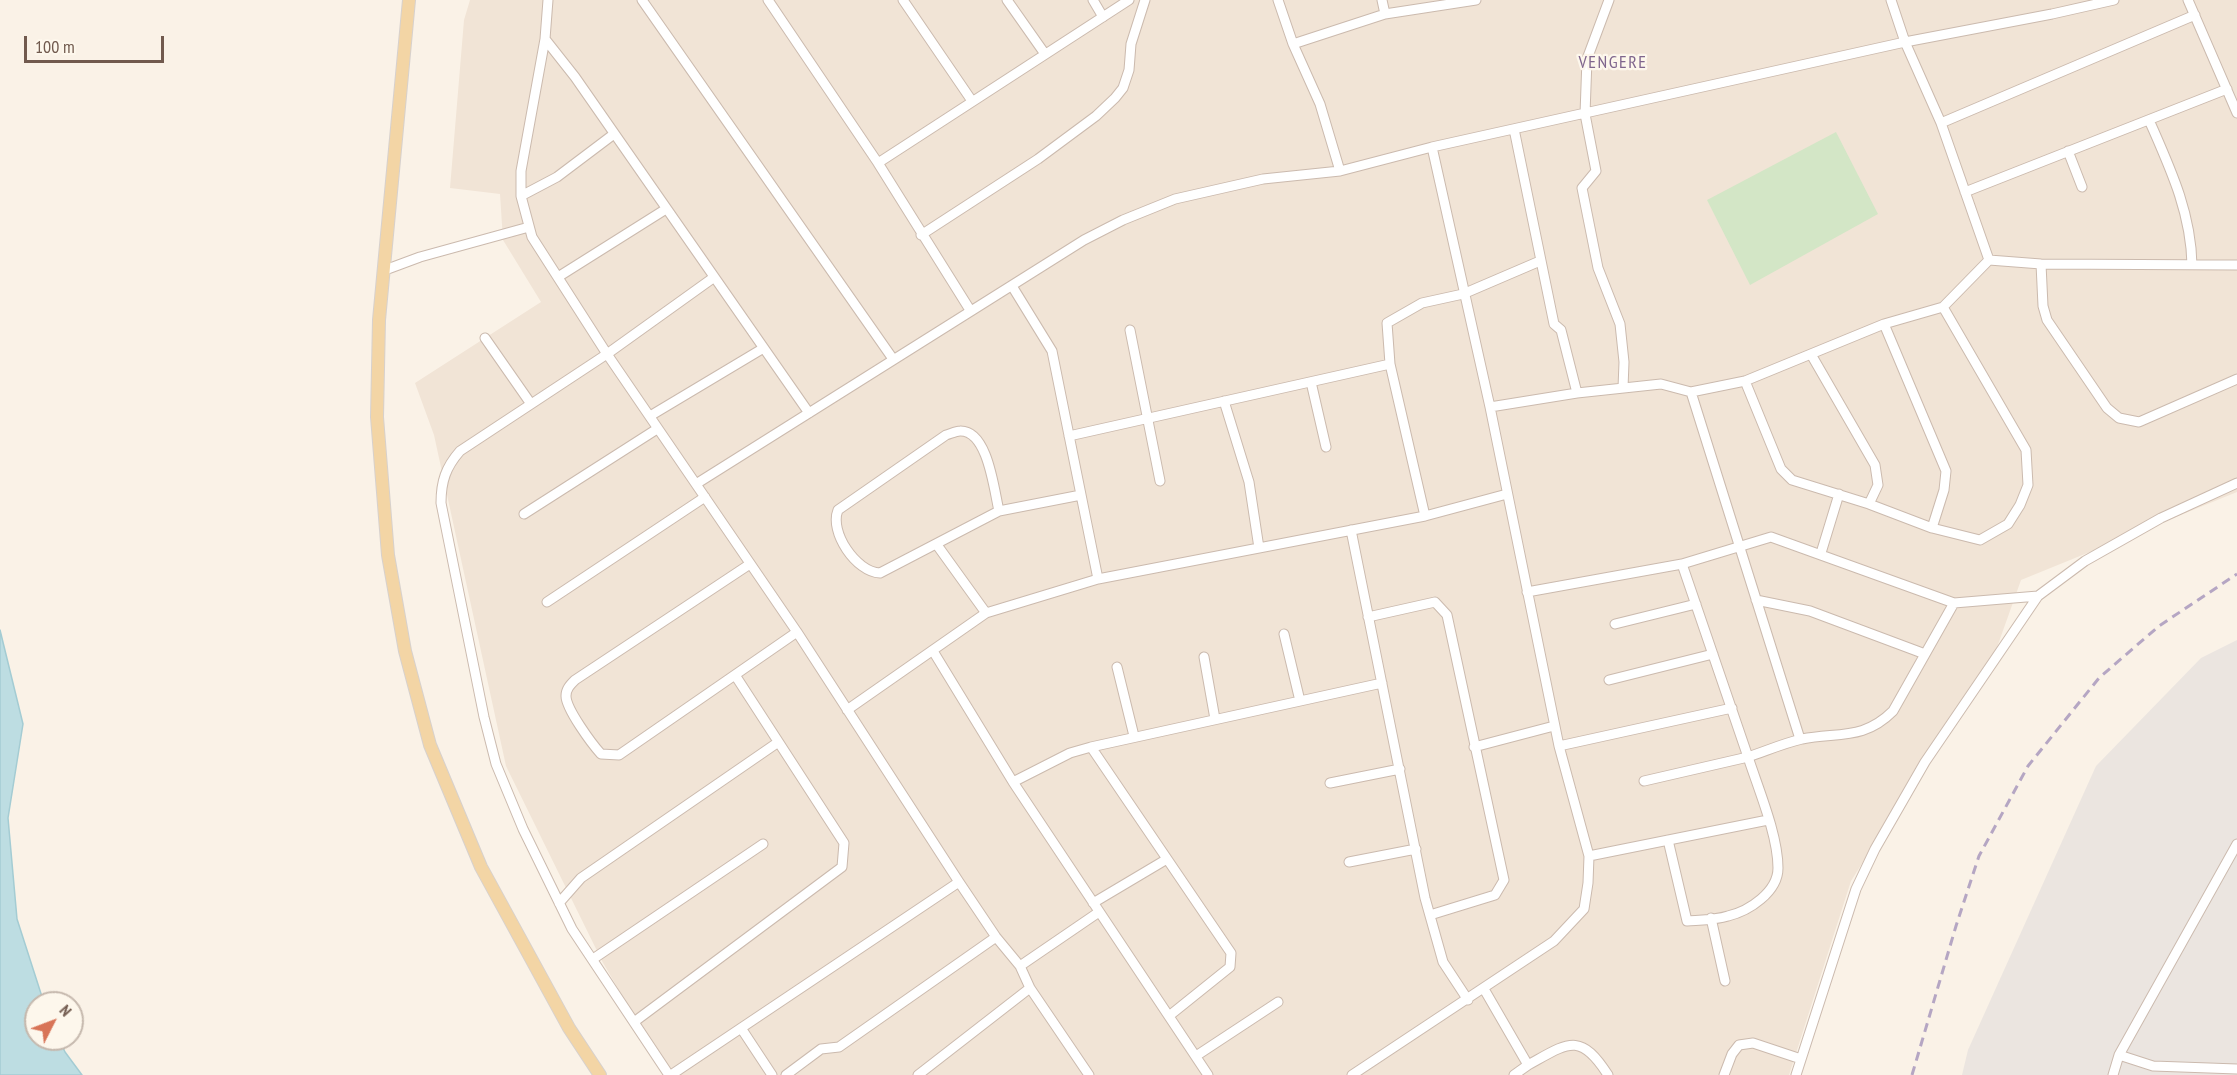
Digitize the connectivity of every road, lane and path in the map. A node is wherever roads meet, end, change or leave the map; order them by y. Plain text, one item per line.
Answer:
1 (408, 0) edge
2 (548, 0) edge
3 (642, 0) edge
4 (903, 0) edge
5 (1006, 0) edge
6 (1093, 0) edge
7 (1129, 0) edge
8 (1145, 0) edge
9 (1278, 0) edge
10 (1382, 0) edge
11 (1476, 0) edge
12 (1609, 0) edge
13 (1891, 0) edge
14 (2114, 0) edge
15 (2188, 0) edge
16 (771, 1) edge
17 (1385, 14) junction
18 (2195, 15) junction
19 (1103, 17) junction
20 (545, 39) junction
21 (1905, 42) junction
22 (1293, 44) junction
23 (1045, 54) junction
24 (2227, 89) junction
25 (972, 101) junction
26 (2237, 113) edge
27 (1585, 114) junction
28 (2149, 120) junction
29 (1941, 123) junction
30 (1514, 129) junction
31 (614, 135) junction
32 (1432, 147) junction
33 (2068, 152) junction
34 (878, 163) junction
35 (1340, 171) junction
36 (2082, 187) dead end
37 (1965, 192) junction
38 (521, 196) junction
39 (666, 209) junction
40 (529, 227) junction
41 (921, 235) junction
42 (1989, 260) junction
43 (1540, 261) junction
44 (2041, 264) junction
45 (2192, 265) junction
46 (2237, 265) edge
47 (384, 270) junction
48 (558, 278) junction
49 (713, 278) junction
50 (1012, 286) junction
51 (1463, 294) junction
52 (1943, 307) junction
53 (970, 310) junction
54 (1884, 324) junction
55 (1130, 330) dead end
56 (485, 338) dead end
57 (762, 349) junction
58 (607, 354) junction
59 (1812, 356) junction
60 (892, 358) junction
61 (1390, 364) junction
62 (2237, 379) edge
63 (1745, 381) junction
64 (1311, 382) junction
65 (1623, 388) junction
66 (1691, 392) junction
67 (1577, 393) junction
68 (1224, 401) junction
69 (531, 404) junction
70 (1490, 408) junction
71 (809, 413) junction
72 (650, 416) junction
73 (1148, 418) junction
74 (657, 429) junction
75 (1069, 436) junction
76 (1326, 447) dead end
77 (1160, 481) dead end
78 (2237, 483) edge
79 (696, 484) junction
80 (1507, 494) junction
81 (1839, 494) junction
82 (1081, 495) junction
83 (705, 497) junction
84 (1869, 504) junction
85 (999, 511) junction
86 (524, 514) dead end
87 (1425, 516) junction
88 (1932, 528) junction
89 (1351, 530) junction
90 (937, 545) junction
91 (1738, 545) junction
92 (1259, 548) junction
93 (1821, 553) junction
94 (750, 564) junction
95 (1682, 564) junction
96 (1098, 579) junction
97 (1527, 592) junction
98 (2038, 596) junction
99 (1756, 600) junction
100 (547, 602) dead end
101 (1954, 603) junction
102 (1696, 604) junction
103 (986, 613) junction
104 (1368, 617) junction
105 (1615, 624) dead end
106 (796, 632) junction
107 (1284, 634) dead end
108 (933, 651) junction
109 (1713, 654) junction
110 (1925, 654) junction
111 (1204, 657) dead end
112 (1118, 667) dead end
113 (735, 675) junction
114 (1609, 680) dead end
115 (1382, 683) junction
116 (1300, 701) junction
117 (1731, 708) junction
118 (847, 710) junction
119 (1215, 719) junction
120 (1554, 726) junction
121 (1134, 736) junction
122 (1800, 739) junction
123 (777, 743) junction
124 (1559, 746) junction
125 (1091, 747) junction
126 (1474, 747) junction
127 (1748, 757) junction
128 (1400, 769) junction
129 (1644, 781) dead end
130 (1013, 782) junction
131 (1330, 783) dead end
132 (1768, 820) junction
133 (1668, 840) junction
134 (763, 844) dead end
135 (2237, 844) edge
136 (1416, 849) junction
137 (1589, 856) junction
138 (1167, 860) junction
139 (1349, 862) dead end
140 (959, 882) junction
141 (559, 903) junction
142 (1093, 903) junction
143 (1099, 912) junction
144 (1431, 915) junction
145 (1711, 918) junction
146 (996, 937) junction
147 (593, 959) junction
148 (1020, 966) junction
149 (1725, 981) dead end
150 (1030, 988) junction
151 (1484, 989) junction
152 (1468, 1000) junction
153 (1278, 1002) dead end
154 (1168, 1016) junction
155 (634, 1022) junction
156 (741, 1028) junction
157 (2119, 1055) junction
158 (1196, 1056) junction
159 (1801, 1059) junction
160 (1528, 1065) junction
161 (2237, 1070) edge
162 (600, 1075) edge
163 (670, 1075) edge
164 (772, 1075) edge
165 (786, 1075) edge
166 (918, 1075) edge
167 (1089, 1075) edge
168 (1208, 1075) edge
169 (1352, 1075) edge
170 (1514, 1075) edge
171 (1608, 1075) edge
172 (1724, 1075) edge
173 (1797, 1075) edge
174 (2113, 1075) edge

1 - 47 main road
2 - 20 street
3 - 60 street
4 - 25 street
5 - 23 street
6 - 19 street
7 - 19 street
8 - 41 street
9 - 22 street
10 - 17 street
11 - 17 street
12 - 27 street
13 - 21 street
14 - 21 street
15 - 18 street
16 - 34 street
17 - 22 street
18 - 24 street
18 - 29 street
19 - 23 street
20 - 31 street
20 - 38 street
21 - 27 street
21 - 29 street
22 - 35 street
23 - 25 street
24 - 26 street
24 - 28 street
25 - 34 street
27 - 30 street
27 - 65 street
28 - 33 street
28 - 45 street
29 - 37 street
30 - 32 street
30 - 43 street
31 - 38 street
31 - 39 street
32 - 35 street
32 - 51 street
33 - 36 street
33 - 37 street
34 - 41 street
35 - 50 street
37 - 42 street
38 - 40 street
39 - 48 street
39 - 49 street
40 - 47 street
40 - 48 street
41 - 53 street
42 - 44 street
42 - 52 street
43 - 51 street
43 - 67 street
44 - 45 street
44 - 62 street
45 - 46 street
47 - 162 main road
48 - 58 street
49 - 57 street
49 - 58 street
50 - 53 street
50 - 75 street
51 - 61 street
51 - 70 street
52 - 54 street
52 - 88 street
53 - 60 street
54 - 59 street
54 - 88 street
55 - 73 street
56 - 69 street
57 - 71 street
57 - 72 street
58 - 69 street
58 - 72 street
59 - 63 street
59 - 84 street
60 - 71 street
61 - 64 street
61 - 87 street
63 - 66 street
63 - 81 street
64 - 68 street
64 - 76 street
65 - 66 street
65 - 67 street
66 - 91 street
67 - 70 street
68 - 73 street
68 - 92 street
69 - 141 street
70 - 80 street
71 - 79 street
72 - 74 street
73 - 75 street
73 - 77 street
74 - 79 street
74 - 86 street
75 - 82 street
78 - 98 street
79 - 83 street
80 - 87 street
80 - 97 street
81 - 84 street
81 - 93 street
82 - 85 street
82 - 96 street
83 - 94 street
83 - 100 street
84 - 88 street
85 - 90 street
85 - 90 street
87 - 89 street
89 - 92 street
89 - 104 street
90 - 103 street
91 - 93 street
91 - 95 street
91 - 99 street
92 - 96 street
93 - 101 street
94 - 106 street
94 - 113 street
95 - 97 street
95 - 102 street
96 - 103 street
97 - 120 street
98 - 101 street
98 - 159 street
99 - 110 street
99 - 122 street
101 - 110 street
102 - 105 street
102 - 109 street
103 - 108 street
104 - 115 street
104 - 126 street
106 - 113 street
106 - 118 street
107 - 116 street
108 - 118 street
108 - 130 street
109 - 114 street
109 - 117 street
110 - 122 street
111 - 119 street
112 - 121 street
113 - 123 street
115 - 116 street
115 - 128 street
116 - 119 street
117 - 124 street
117 - 127 street
118 - 140 street
119 - 121 street
120 - 124 street
120 - 126 street
121 - 125 street
122 - 127 street
123 - 141 street
123 - 155 street
124 - 137 street
125 - 130 street
125 - 138 street
126 - 144 street
127 - 129 street
127 - 132 street
128 - 131 street
128 - 136 street
130 - 142 street
132 - 133 street
132 - 145 street
133 - 137 street
133 - 145 street
134 - 147 street
135 - 157 street
136 - 139 street
136 - 144 street
137 - 151 street
138 - 142 street
138 - 154 street
140 - 146 street
140 - 156 street
141 - 147 street
142 - 143 street
143 - 148 street
143 - 154 street
144 - 152 street
145 - 149 street
146 - 148 street
146 - 165 street
147 - 155 street
148 - 150 street
150 - 166 street
150 - 167 street
151 - 152 street
151 - 160 street
152 - 169 street
153 - 158 street
154 - 158 street
155 - 163 street
156 - 163 street
156 - 164 street
157 - 161 street
157 - 174 street
158 - 168 street
159 - 172 street
159 - 173 street
160 - 170 street
160 - 171 street

